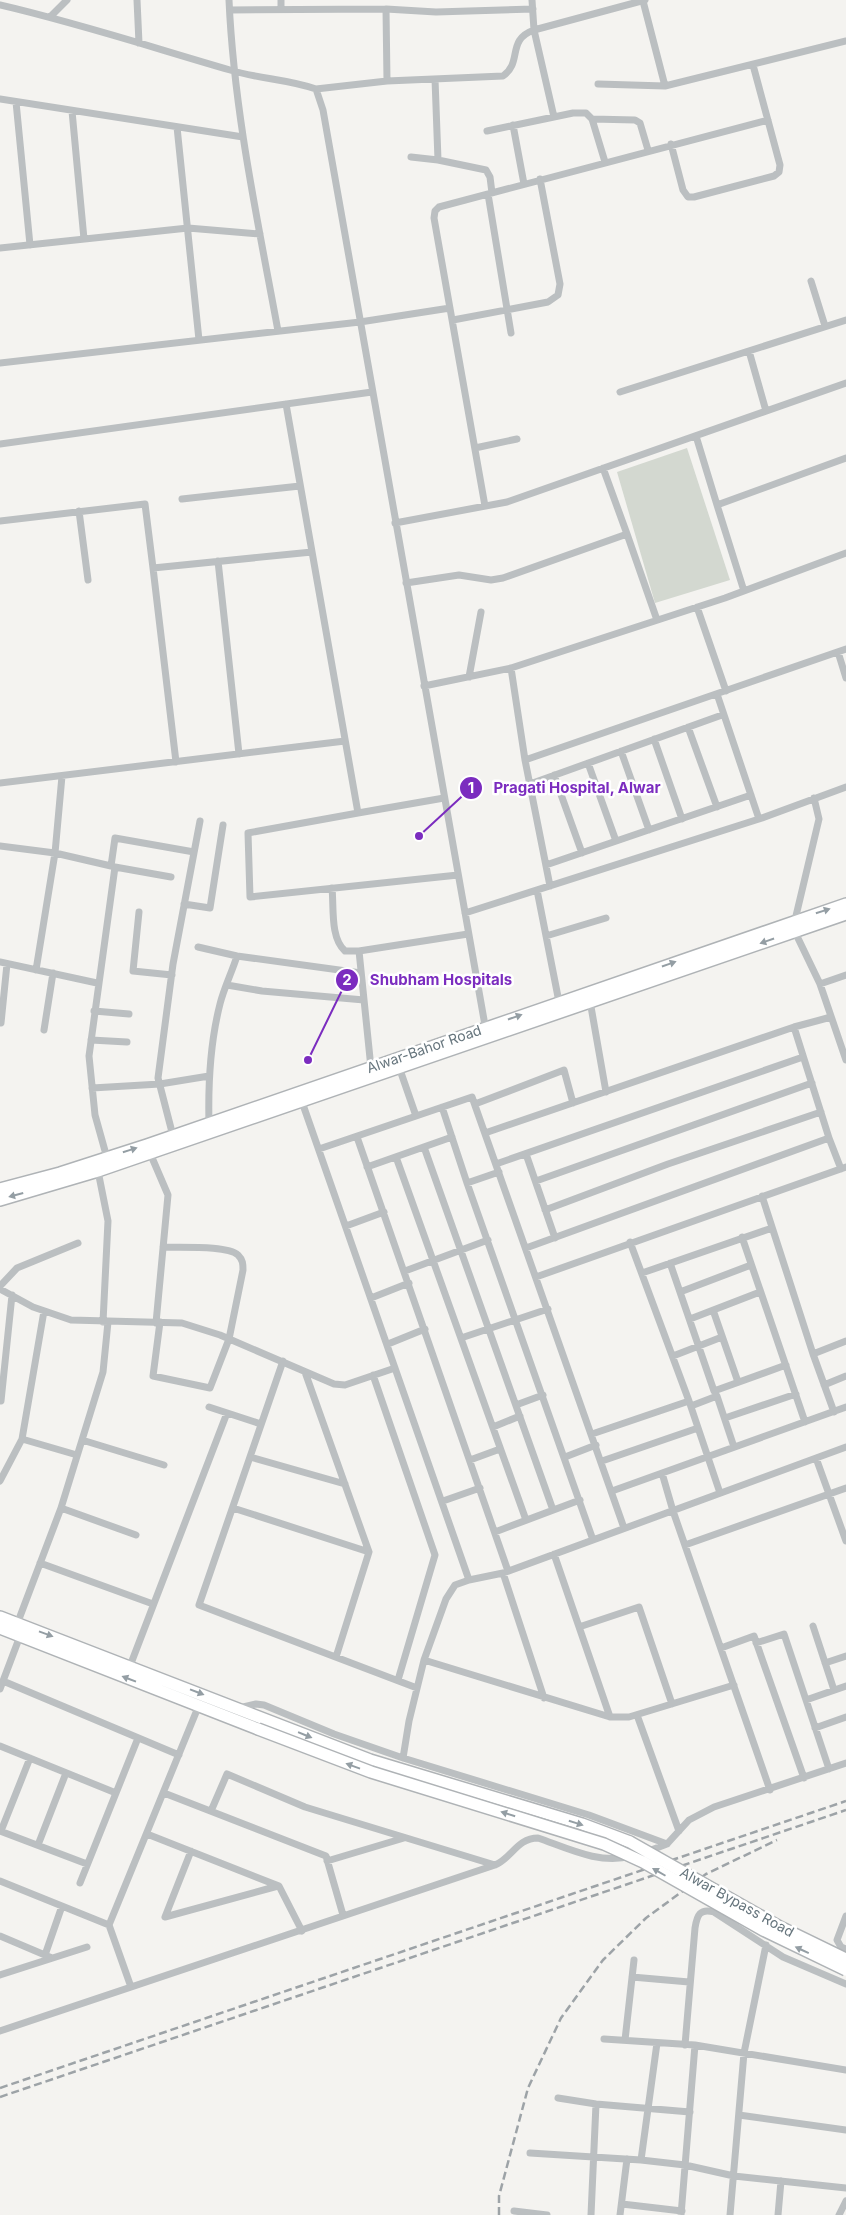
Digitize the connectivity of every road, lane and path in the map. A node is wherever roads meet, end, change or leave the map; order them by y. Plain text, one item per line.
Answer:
1 (68, 0) edge
2 (137, 0) edge
3 (229, 0) edge
4 (281, 0) edge
5 (355, 0) edge
6 (402, 0) edge
7 (532, 0) edge
8 (644, 0) edge
9 (0, 5) edge
10 (281, 9) junction
11 (356, 9) junction
12 (386, 9) junction
13 (533, 9) junction
14 (230, 10) junction
15 (402, 10) junction
16 (50, 17) junction
17 (534, 30) junction
18 (846, 41) edge
19 (140, 43) junction
20 (753, 65) junction
21 (233, 71) junction
22 (435, 80) junction
23 (387, 81) junction
24 (598, 84) dead end
25 (665, 86) junction
26 (316, 89) junction
27 (0, 99) edge
28 (16, 102) junction
29 (72, 110) junction
30 (554, 117) junction
31 (592, 119) junction
32 (768, 120) junction
33 (513, 125) junction
34 (178, 127) junction
35 (486, 131) dead end
36 (243, 137) junction
37 (671, 144) junction
38 (648, 150) junction
39 (411, 156) dead end
40 (438, 160) junction
41 (605, 162) junction
42 (540, 180) junction
43 (524, 184) junction
44 (490, 193) junction
45 (188, 228) junction
46 (260, 234) junction
47 (84, 239) junction
48 (30, 245) junction
49 (0, 248) edge
50 (811, 281) dead end
51 (450, 308) junction
52 (508, 311) junction
53 (453, 320) junction
54 (846, 320) edge
55 (360, 322) junction
56 (825, 326) junction
57 (278, 331) junction
58 (511, 333) dead end
59 (199, 340) junction
60 (749, 351) junction
61 (0, 363) edge
62 (846, 383) edge
63 (372, 392) junction
64 (620, 392) dead end
65 (286, 404) junction
66 (766, 411) junction
67 (696, 436) junction
68 (517, 438) dead end
69 (0, 444) edge
70 (475, 448) junction
71 (846, 458) edge
72 (603, 468) junction
73 (300, 486) junction
74 (182, 500) dead end
75 (717, 505) junction
76 (485, 506) junction
77 (79, 512) junction
78 (0, 521) edge
79 (395, 523) junction
80 (627, 534) junction
81 (312, 552) junction
82 (846, 553) edge
83 (218, 561) junction
84 (154, 568) junction
85 (88, 580) dead end
86 (406, 583) junction
87 (744, 591) junction
88 (697, 607) junction
89 (481, 612) dead end
90 (657, 620) junction
91 (846, 649) edge
92 (838, 652) junction
93 (511, 668) junction
94 (469, 677) junction
95 (846, 678) edge
96 (424, 686) junction
97 (726, 691) junction
98 (717, 694) junction
99 (722, 715) junction
100 (688, 727) junction
101 (654, 739) junction
102 (345, 741) junction
103 (621, 751) junction
104 (239, 754) junction
105 (526, 760) junction
106 (176, 762) junction
107 (588, 763) junction
108 (554, 775) junction
109 (62, 776) junction
110 (0, 783) edge
111 (530, 784) junction
112 (846, 787) edge
113 (751, 795) junction
114 (444, 798) junction
115 (814, 798) junction
116 (717, 807) junction
117 (358, 813) junction
118 (759, 818) junction
119 (682, 819) junction
120 (200, 820) dead end
121 (223, 825) dead end
122 (649, 830) junction
123 (616, 841) junction
124 (0, 846) edge
125 (194, 852) junction
126 (55, 853) junction
127 (582, 853) junction
128 (0, 856) edge
129 (546, 865) junction
130 (113, 866) junction
131 (458, 875) junction
132 (171, 877) dead end
133 (550, 886) junction
134 (332, 888) junction
135 (538, 890) junction
136 (184, 904) junction
137 (846, 904) edge
138 (139, 912) dead end
139 (465, 913) junction
140 (846, 914) edge
141 (606, 918) dead end
142 (795, 926) junction
143 (468, 934) junction
144 (546, 936) junction
145 (198, 947) dead end
146 (359, 951) junction
147 (237, 956) junction
148 (3, 963) edge
149 (36, 970) junction
150 (53, 973) junction
151 (361, 973) junction
152 (172, 975) junction
153 (846, 975) edge
154 (97, 983) junction
155 (227, 984) junction
156 (820, 984) junction
157 (364, 1000) junction
158 (590, 1001) junction
159 (559, 1002) junction
160 (94, 1011) junction
161 (129, 1014) dead end
162 (831, 1016) junction
163 (1, 1023) edge
164 (794, 1027) junction
165 (44, 1030) dead end
166 (486, 1032) junction
167 (91, 1040) junction
168 (127, 1042) dead end
169 (803, 1057) junction
170 (846, 1059) edge
171 (399, 1067) junction
172 (371, 1068) junction
173 (209, 1076) junction
174 (812, 1083) junction
175 (160, 1084) junction
176 (92, 1088) junction
177 (606, 1092) junction
178 (300, 1096) junction
179 (573, 1103) junction
180 (475, 1104) junction
181 (442, 1107) junction
182 (821, 1112) junction
183 (416, 1116) junction
184 (209, 1124) junction
185 (485, 1133) junction
186 (172, 1136) junction
187 (356, 1136) junction
188 (452, 1138) junction
189 (829, 1138) junction
190 (424, 1146) junction
191 (319, 1149) junction
192 (150, 1154) junction
193 (526, 1154) junction
194 (396, 1156) junction
195 (107, 1158) junction
196 (496, 1164) junction
197 (367, 1167) junction
198 (844, 1168) edge
199 (98, 1171) junction
200 (499, 1172) junction
201 (536, 1181) junction
202 (467, 1183) junction
203 (0, 1189) edge
204 (762, 1196) junction
205 (0, 1200) edge
206 (546, 1210) junction
207 (384, 1212) junction
208 (346, 1226) junction
209 (772, 1228) junction
210 (742, 1237) junction
211 (555, 1238) junction
212 (488, 1240) junction
213 (630, 1242) junction
214 (78, 1243) dead end
215 (163, 1247) junction
216 (526, 1248) junction
217 (461, 1250) junction
218 (434, 1261) junction
219 (670, 1263) junction
220 (751, 1265) junction
221 (405, 1271) junction
222 (642, 1273) junction
223 (536, 1277) junction
224 (409, 1284) junction
225 (0, 1287) edge
226 (680, 1292) junction
227 (760, 1292) junction
228 (12, 1295) junction
229 (372, 1298) junction
230 (548, 1309) junction
231 (44, 1310) junction
232 (713, 1310) junction
233 (516, 1319) junction
234 (690, 1319) junction
235 (106, 1322) junction
236 (158, 1322) junction
237 (426, 1329) junction
238 (489, 1330) junction
239 (722, 1337) junction
240 (461, 1338) junction
241 (229, 1340) junction
242 (846, 1341) edge
243 (388, 1344) junction
244 (698, 1346) junction
245 (813, 1354) junction
246 (673, 1356) junction
247 (283, 1361) junction
248 (786, 1365) junction
249 (395, 1368) junction
250 (305, 1372) junction
251 (373, 1376) junction
252 (846, 1376) edge
253 (738, 1382) junction
254 (824, 1384) junction
255 (796, 1394) junction
256 (543, 1395) junction
257 (1, 1401) edge
258 (690, 1403) junction
259 (516, 1405) junction
260 (209, 1408) dead end
261 (846, 1408) edge
262 (834, 1412) junction
263 (227, 1413) junction
264 (520, 1416) junction
265 (725, 1418) junction
266 (805, 1422) junction
267 (261, 1424) junction
268 (493, 1427) junction
269 (698, 1428) junction
270 (592, 1434) junction
271 (22, 1439) junction
272 (82, 1440) junction
273 (596, 1445) junction
274 (734, 1447) junction
275 (846, 1447) edge
276 (500, 1448) junction
277 (77, 1455) junction
278 (250, 1457) junction
279 (565, 1457) junction
280 (707, 1457) junction
281 (816, 1458) junction
282 (470, 1460) junction
283 (602, 1461) junction
284 (164, 1465) dead end
285 (662, 1473) junction
286 (0, 1482) edge
287 (345, 1484) junction
288 (480, 1488) junction
289 (846, 1488) edge
290 (612, 1491) junction
291 (720, 1493) junction
292 (829, 1495) junction
293 (580, 1500) junction
294 (443, 1501) junction
295 (60, 1508) junction
296 (233, 1508) junction
297 (553, 1510) junction
298 (673, 1511) junction
299 (526, 1520) junction
300 (843, 1521) edge
301 (624, 1528) junction
302 (495, 1532) junction
303 (136, 1535) dead end
304 (593, 1540) junction
305 (846, 1541) edge
306 (685, 1544) junction
307 (369, 1552) junction
308 (554, 1554) junction
309 (40, 1563) junction
310 (506, 1572) junction
311 (469, 1580) junction
312 (153, 1604) junction
313 (0, 1617) edge
314 (813, 1626) dead end
315 (0, 1628) edge
316 (579, 1628) junction
317 (17, 1631) junction
318 (756, 1643) junction
319 (721, 1648) junction
320 (846, 1656) edge
321 (336, 1657) junction
322 (424, 1660) junction
323 (825, 1663) junction
324 (130, 1666) junction
325 (398, 1680) junction
326 (3, 1681) junction
327 (734, 1685) junction
328 (846, 1686) edge
329 (417, 1688) junction
330 (0, 1689) edge
331 (834, 1690) junction
332 (544, 1698) junction
333 (806, 1700) junction
334 (672, 1704) junction
335 (198, 1705) junction
336 (239, 1708) junction
337 (637, 1715) junction
338 (610, 1717) junction
339 (846, 1717) edge
340 (259, 1723) junction
341 (815, 1728) junction
342 (138, 1738) junction
343 (0, 1746) edge
344 (179, 1755) junction
345 (30, 1758) junction
346 (403, 1758) junction
347 (846, 1763) edge
348 (829, 1769) junction
349 (66, 1772) junction
350 (804, 1778) junction
351 (770, 1790) junction
352 (116, 1793) junction
353 (164, 1793) junction
354 (211, 1811) junction
355 (0, 1831) edge
356 (679, 1831) junction
357 (147, 1834) junction
358 (405, 1838) junction
359 (667, 1844) junction
360 (38, 1845) junction
361 (191, 1851) junction
362 (327, 1861) junction
363 (87, 1864) junction
364 (496, 1865) junction
365 (0, 1881) edge
366 (80, 1883) dead end
367 (279, 1886) junction
368 (62, 1906) junction
369 (343, 1915) junction
370 (846, 1916) edge
371 (109, 1925) junction
372 (302, 1931) junction
373 (0, 1936) edge
374 (766, 1945) junction
375 (87, 1946) dead end
376 (846, 1949) edge
377 (48, 1956) junction
378 (846, 1959) edge
379 (634, 1960) dead end
380 (846, 1970) edge
381 (0, 1975) edge
382 (632, 1977) junction
383 (689, 1982) junction
384 (846, 1984) edge
385 (131, 1987) junction
386 (0, 2031) edge
387 (604, 2039) dead end
388 (625, 2040) junction
389 (657, 2043) junction
390 (685, 2045) junction
391 (695, 2046) junction
392 (744, 2053) junction
393 (846, 2070) edge
394 (558, 2098) dead end
395 (596, 2104) junction
396 (647, 2109) junction
397 (690, 2112) junction
398 (739, 2115) junction
399 (846, 2130) edge
400 (530, 2153) dead end
401 (595, 2156) junction
402 (627, 2159) junction
403 (640, 2160) junction
404 (685, 2165) junction
405 (734, 2176) junction
406 (781, 2181) junction
407 (846, 2188) edge
408 (846, 2201) edge
409 (622, 2204) junction
410 (514, 2211) dead end
411 (682, 2213) edge
412 (547, 2215) edge
413 (591, 2215) edge
414 (620, 2215) edge
415 (730, 2215) edge
416 (778, 2215) edge
417 (839, 2215) edge

1 - 16 street
2 - 19 street
3 - 14 street
4 - 10 street
5 - 11 street
6 - 15 street
7 - 13 street
8 - 17 street
8 - 25 street
9 - 16 street
10 - 11 street
10 - 14 street
11 - 12 street
12 - 15 street
12 - 23 street
13 - 15 street
13 - 17 street
14 - 21 street
16 - 19 street
17 - 22 street
17 - 30 street
18 - 20 street
19 - 21 street
20 - 25 street
20 - 32 street
21 - 26 street
21 - 36 street
22 - 23 street
22 - 40 street
23 - 26 street
24 - 25 street
26 - 55 street
27 - 28 street
28 - 29 street
28 - 48 street
29 - 34 street
29 - 47 street
30 - 31 street
30 - 33 street
31 - 38 street
31 - 41 street
32 - 37 street
32 - 37 street
33 - 35 street
33 - 43 street
34 - 36 street
34 - 45 street
36 - 46 street
37 - 38 street
38 - 41 street
39 - 40 street
40 - 44 street
41 - 42 street
42 - 43 street
42 - 52 street
43 - 44 street
44 - 51 street
44 - 52 street
45 - 46 street
45 - 47 street
45 - 59 street
46 - 57 street
47 - 48 street
48 - 49 street
50 - 56 street
51 - 53 street
51 - 55 street
52 - 53 street
52 - 58 street
53 - 70 street
54 - 56 street
55 - 57 street
55 - 63 street
56 - 60 street
57 - 59 street
59 - 61 street
60 - 64 street
60 - 66 street
62 - 66 street
63 - 65 street
63 - 79 street
65 - 69 street
65 - 73 street
66 - 67 street
67 - 72 street
67 - 75 street
68 - 70 street
70 - 76 street
71 - 75 street
72 - 76 street
72 - 80 street
73 - 74 street
73 - 81 street
75 - 87 street
76 - 79 street
77 - 78 street
77 - 84 street
77 - 85 street
79 - 86 street
80 - 86 street
80 - 90 street
81 - 83 street
81 - 102 street
82 - 87 street
83 - 84 street
83 - 104 street
84 - 106 street
86 - 96 street
87 - 88 street
88 - 90 street
88 - 97 street
89 - 94 street
90 - 93 street
91 - 92 street
92 - 95 street
92 - 97 street
93 - 94 street
93 - 105 street
94 - 96 street
96 - 114 street
97 - 98 street
98 - 99 street
98 - 105 street
99 - 100 street
99 - 113 street
100 - 101 street
100 - 116 street
101 - 103 street
101 - 119 street
102 - 104 street
102 - 117 street
103 - 107 street
103 - 122 street
104 - 106 street
105 - 111 street
106 - 109 street
107 - 108 street
107 - 123 street
108 - 111 street
108 - 127 street
109 - 110 street
109 - 126 street
111 - 129 street
112 - 115 street
113 - 116 street
113 - 118 street
114 - 117 street
114 - 131 street
115 - 118 street
115 - 142 street
116 - 119 street
117 - 134 street
118 - 133 street
119 - 122 street
120 - 125 street
121 - 136 street
122 - 123 street
123 - 127 street
124 - 126 street
124 - 128 street
125 - 130 street
125 - 136 street
126 - 130 street
126 - 149 street
127 - 129 street
129 - 133 street
130 - 132 street
130 - 154 street
131 - 134 street
131 - 139 street
133 - 135 street
134 - 146 street
135 - 139 street
135 - 144 street
136 - 152 street
142 -> 137 main road, Alwar-Bahor Road
138 - 152 street
139 - 143 street
140 - 142 main road, Alwar-Bahor Road
141 - 144 street
142 - 156 street
142 -> 158 main road, Alwar-Bahor Road
159 -> 142 main road, Alwar-Bahor Road
143 - 146 street
143 - 166 street
144 - 159 street
145 - 147 street
146 - 151 street
147 - 151 street
147 - 155 street
148 - 149 street
148 - 163 street
149 - 150 street
150 - 154 street
150 - 165 street
151 - 157 street
152 - 175 street
153 - 156 street
154 - 160 street
155 - 157 street
155 - 173 street
156 - 162 street
157 - 172 street
158 - 166 main road, Alwar-Bahor Road
158 - 177 street
166 -> 159 main road, Alwar-Bahor Road
160 - 161 street
160 - 167 street
162 - 164 street
162 - 170 street
164 - 169 street
164 - 177 street
166 - 171 main road, Alwar-Bahor Road
166 - 172 main road, Alwar-Bahor Road
167 - 168 street
167 - 176 street
169 - 174 street
169 - 193 street
171 - 178 main road, Alwar-Bahor Road
171 - 183 street
172 - 178 main road, Alwar-Bahor Road
173 - 175 street
173 - 184 street
174 - 182 street
174 - 201 street
175 - 176 street
175 - 186 street
176 - 195 street
177 - 179 street
178 - 184 main road, Alwar-Bahor Road
178 - 191 street
178 - 192 main road, Alwar-Bahor Road
179 - 180 street
179 - 185 street
180 - 181 street
180 - 185 street
181 - 183 street
181 - 188 street
182 - 189 street
182 - 206 street
183 - 187 street
184 - 186 main road, Alwar-Bahor Road
185 - 196 street
195 -> 186 main road, Alwar-Bahor Road
187 - 191 street
187 - 197 street
188 - 190 street
188 - 202 street
189 - 198 street
189 - 211 street
190 - 194 street
190 - 217 street
191 - 208 street
192 - 199 main road, Alwar-Bahor Road
192 - 215 street
193 - 196 street
193 - 201 street
194 - 197 street
194 - 218 street
195 - 203 main road, Alwar-Bahor Road
196 - 200 street
197 - 207 street
198 - 204 street
199 -> 205 main road, Alwar-Bahor Road
199 - 235 street
200 - 202 street
200 - 216 street
201 - 206 street
202 - 212 street
204 - 209 street
204 - 213 street
206 - 211 street
207 - 208 street
207 - 221 street
208 - 229 street
209 - 210 street
209 - 245 street
210 - 219 street
210 - 220 street
211 - 216 street
212 - 217 street
212 - 233 street
213 - 222 street
213 - 223 street
214 - 225 street
215 - 236 street
215 - 241 street
216 - 223 street
217 - 218 street
217 - 238 street
218 - 221 street
218 - 240 street
219 - 222 street
219 - 226 street
220 - 226 street
220 - 227 street
221 - 224 street
222 - 246 street
223 - 230 street
224 - 229 street
224 - 237 street
225 - 228 street
226 - 234 street
227 - 232 street
227 - 248 street
228 - 231 street
228 - 257 street
229 - 243 street
230 - 233 street
230 - 270 street
231 - 235 street
231 - 271 street
232 - 234 street
232 - 239 street
233 - 238 street
233 - 256 street
234 - 244 street
235 - 236 street
235 - 272 street
236 - 241 street
236 - 241 street
237 - 243 street
237 - 282 street
238 - 240 street
238 - 259 street
239 - 244 street
239 - 253 street
240 - 268 street
241 - 247 street
242 - 245 street
243 - 249 street
244 - 246 street
244 - 253 street
245 - 254 street
246 - 258 street
247 - 250 street
247 - 267 street
248 - 253 street
248 - 255 street
249 - 251 street
249 - 294 street
250 - 251 street
250 - 287 street
251 - 325 street
252 - 254 street
254 - 262 street
255 - 265 street
255 - 266 street
256 - 259 street
256 - 279 street
258 - 265 street
258 - 269 street
258 - 270 street
259 - 264 street
260 - 263 street
261 - 262 street
262 - 266 street
263 - 267 street
263 - 312 street
264 - 268 street
264 - 297 street
265 - 274 street
266 - 274 street
267 - 278 street
268 - 276 street
269 - 280 street
269 - 283 street
270 - 273 street
271 - 277 street
271 - 286 street
272 - 277 street
272 - 284 street
273 - 279 street
273 - 283 street
274 - 280 street
275 - 281 street
276 - 282 street
276 - 299 street
277 - 295 street
278 - 287 street
278 - 296 street
279 - 293 street
280 - 285 street
280 - 291 street
281 - 291 street
281 - 292 street
282 - 288 street
283 - 290 street
285 - 290 street
285 - 298 street
287 - 307 street
288 - 294 street
288 - 302 street
289 - 292 street
290 - 301 street
291 - 298 street
292 - 300 street
292 - 306 street
293 - 297 street
293 - 304 street
294 - 311 street
295 - 303 street
295 - 309 street
296 - 307 street
296 - 321 street
297 - 299 street
298 - 301 street
298 - 306 street
299 - 302 street
300 - 305 street
301 - 304 street
302 - 310 street
304 - 308 street
306 - 319 street
307 - 321 street
308 - 310 street
308 - 316 street
309 - 312 street
309 - 317 street
310 - 311 street
310 - 332 street
311 - 322 street
312 - 324 street
313 - 317 main road
314 - 323 street
315 - 317 main road
316 - 334 street
316 - 338 street
317 -> 324 main road
317 - 326 street
335 -> 317 main road
318 - 319 street
318 - 333 street
318 - 350 street
319 - 327 street
320 - 323 street
321 - 325 street
322 - 329 street
322 - 332 street
323 - 331 street
324 -> 336 main road
325 - 329 street
326 - 330 street
326 - 342 street
327 - 334 street
327 - 351 street
328 - 331 street
329 - 346 street
331 - 333 street
332 - 338 street
333 - 341 street
334 - 337 street
335 - 340 main road
335 - 344 street
336 - 340 main road
336 - 346 street
337 - 338 street
337 - 356 street
339 - 341 street
340 -> 378 main road, Alwar Bypass Road, bridge
380 -> 340 main road, bridge
341 - 348 street
342 - 344 street
342 - 352 street
343 - 345 street
344 - 353 street
345 - 349 street
345 - 355 street
346 - 359 street
347 - 348 street
348 - 350 street
349 - 352 street
349 - 360 street
350 - 351 street
351 - 356 street
352 - 363 street
353 - 354 street
353 - 357 street
354 - 358 street
354 - 362 street
355 - 360 street
356 - 359 street
357 - 361 street
357 - 371 street
358 - 362 street
358 - 364 street
359 - 364 street
360 - 363 street
361 - 367 street
361 - 367 street
362 - 369 street
363 - 366 street
364 - 369 street
365 - 368 street
367 - 372 street
368 - 371 street
368 - 377 street
369 - 372 street
370 - 376 street
371 - 385 street
372 - 385 street
373 - 377 street
374 - 383 street
374 - 384 street
374 - 392 street
375 - 377 street
377 - 381 street
379 - 382 street
382 - 383 street
382 - 388 street
383 - 390 street
385 - 386 street
387 - 388 street
388 - 389 street
389 - 390 street
389 - 396 street
390 - 391 street
391 - 392 street
391 - 397 street
392 - 393 street
392 - 398 street
394 - 395 street
395 - 396 street
395 - 401 street
396 - 397 street
396 - 403 street
397 - 404 street
398 - 399 street
398 - 405 street
400 - 401 street
401 - 402 street
401 - 413 street
402 - 403 street
402 - 409 street
403 - 404 street
404 - 405 street
404 - 411 street
405 - 406 street
405 - 415 street
406 - 407 street
406 - 416 street
408 - 417 street
409 - 411 street
409 - 414 street
410 - 412 street

